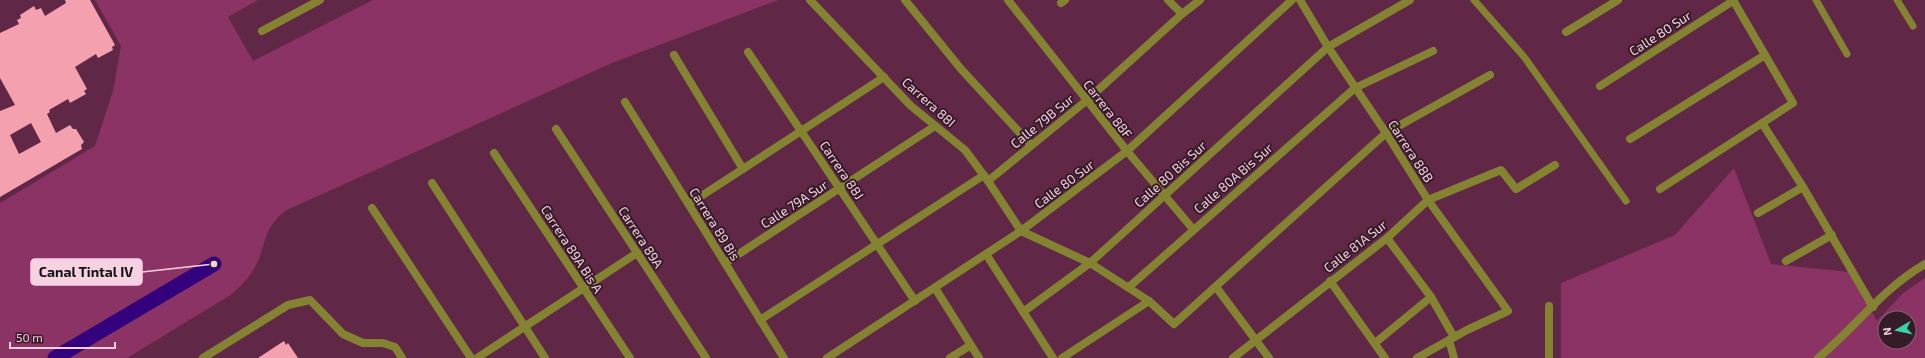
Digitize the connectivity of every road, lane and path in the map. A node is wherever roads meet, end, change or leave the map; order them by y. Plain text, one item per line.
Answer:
1 (320, 0) edge
2 (810, 0) edge
3 (905, 0) edge
4 (1008, 0) edge
5 (1168, 0) edge
6 (1200, 0) edge
7 (1292, 0) edge
8 (1300, 0) edge
9 (1410, 0) edge
10 (1474, 0) edge
11 (1618, 0) edge
12 (1733, 0) edge
13 (1816, 0) edge
14 (1897, 0) edge
15 (1182, 14) junction
16 (1913, 26) dead end
17 (262, 31) dead end
18 (1566, 32) dead end
19 (1328, 47) junction
20 (1433, 51) dead end
21 (748, 52) dead end
22 (1847, 54) dead end
23 (1765, 55) junction
24 (674, 56) dead end
25 (1490, 76) dead end
26 (884, 77) junction
27 (1600, 86) dead end
28 (1355, 88) junction
29 (1086, 101) junction
30 (625, 102) dead end
31 (1762, 123) junction
32 (935, 126) junction
33 (556, 129) dead end
34 (801, 131) junction
35 (1386, 132) junction
36 (1630, 139) dead end
37 (1031, 145) junction
38 (1126, 151) junction
39 (494, 154) dead end
40 (1555, 165) dead end
41 (743, 169) junction
42 (986, 178) junction
43 (432, 183) dead end
44 (1803, 187) junction
45 (840, 189) junction
46 (1660, 189) dead end
47 (1164, 195) junction
48 (1428, 200) junction
49 (1626, 201) dead end
50 (689, 204) junction
51 (372, 208) dead end
52 (1758, 213) dead end
53 (1193, 229) junction
54 (1021, 231) junction
55 (1832, 235) junction
56 (1387, 238) junction
57 (877, 244) junction
58 (637, 252) junction
59 (986, 254) junction
60 (1786, 261) dead end
61 (725, 263) junction
62 (1090, 264) junction
63 (1925, 264) edge
64 (1330, 281) junction
65 (1129, 287) junction
66 (1216, 287) junction
67 (583, 288) junction
68 (935, 288) junction
69 (1430, 297) junction
70 (915, 301) junction
71 (1149, 301) junction
72 (1549, 306) dead end
73 (1873, 307) junction
74 (1023, 312) junction
75 (760, 320) junction
76 (525, 326) junction
77 (1452, 338) junction
78 (1255, 339) junction
79 (1375, 343) junction
80 (971, 345) junction
81 (829, 357) edge
82 (203, 358) edge
83 (402, 358) edge
84 (471, 358) edge
85 (477, 358) edge
86 (545, 358) edge
87 (630, 358) edge
88 (706, 358) edge
89 (784, 358) edge
90 (950, 358) edge
91 (980, 358) edge
92 (1053, 358) edge
93 (1062, 358) edge
94 (1233, 358) edge
95 (1269, 358) edge
96 (1386, 358) edge
97 (1417, 358) edge
98 (1454, 358) edge
99 (1549, 358) edge
100 (1818, 358) edge

1 - 17 street
2 - 26 street, Carrera 88I
3 - 37 street
4 - 29 street, Carrera 88F
5 - 15 street
6 - 15 street, Calle 79B Sur
7 - 38 street, Calle 80 Sur
8 - 19 street, Carrera 88B
9 - 19 street, Calle 80 Bis Sur
10 - 49 lane
11 - 18 street
12 - 23 street
12 - 27 street, Calle 80 Sur
13 - 22 lane
14 - 16 lane
15 - 29 street, Calle 79B Sur
19 - 28 street, Carrera 88B
19 - 47 street, Calle 80 Bis Sur
20 - 28 street, Calle 80A Bis Sur
21 - 34 street, Carrera 88J
23 - 31 street
23 - 36 street
24 - 41 street
25 - 35 street
26 - 32 street, Carrera 88I
26 - 34 street
28 - 35 street, Carrera 88B
28 - 53 street, Calle 80A Bis Sur
29 - 37 street, Calle 79B Sur
29 - 38 street, Carrera 88F
30 - 50 street, Carrera 89 Bis
31 - 44 street
31 - 46 street
32 - 42 street, Carrera 88I
32 - 45 street, Calle 79A Sur
33 - 58 street, Carrera 89A
34 - 41 street
34 - 45 street, Carrera 88J
35 - 48 street, Carrera 88B
35 - 66 street
37 - 42 street, Calle 79B Sur
38 - 47 street, Carrera 88F
38 - 54 street, Calle 80 Sur
39 - 67 street, Carrera 89A Bis A
40 - 48 street, Calle 81A Sur
41 - 50 street
42 - 54 street, Carrera 88I
42 - 57 street, Calle 79B Sur
43 - 76 street
44 - 52 street
44 - 55 street
45 - 57 street, Carrera 88J
45 - 61 street, Calle 79A Sur
47 - 53 street, Carrera 88F
47 - 62 street, Calle 80 Bis Sur
48 - 56 street, Calle 81A Sur
48 - 77 street, Carrera 88B
50 - 61 street, Carrera 89 Bis
51 - 84 street
53 - 65 street, Calle 80A Bis Sur
54 - 59 street, Calle 80 Sur
54 - 62 street
55 - 60 street
55 - 73 street
56 - 64 street, Calle 81A Sur
56 - 69 street
57 - 70 street, Carrera 88J
57 - 75 street, Calle 79B Sur
58 - 67 street
58 - 88 street, Carrera 89A
59 - 68 street, Calle 80 Sur
59 - 74 street
61 - 75 street, Carrera 89 Bis
62 - 65 street
62 - 74 street, Calle 80 Bis Sur
63 - 73 street
64 - 78 street, Calle 81A Sur
64 - 79 street
65 - 71 street
66 - 71 street
66 - 78 street
67 - 76 street
67 - 87 street, Carrera 89A Bis A
68 - 70 street, Calle 80 Sur
68 - 80 street
69 - 77 street
69 - 79 street
70 - 81 street, Calle 80 Sur
71 - 93 street
72 - 99 street
73 - 100 street
74 - 92 street
75 - 89 street, Carrera 89 Bis
76 - 85 street
76 - 86 street
77 - 97 street
77 - 98 street
78 - 94 street, Calle 81A Sur
78 - 95 street
79 - 96 street
80 - 90 street
80 - 91 street
82 - 83 street

